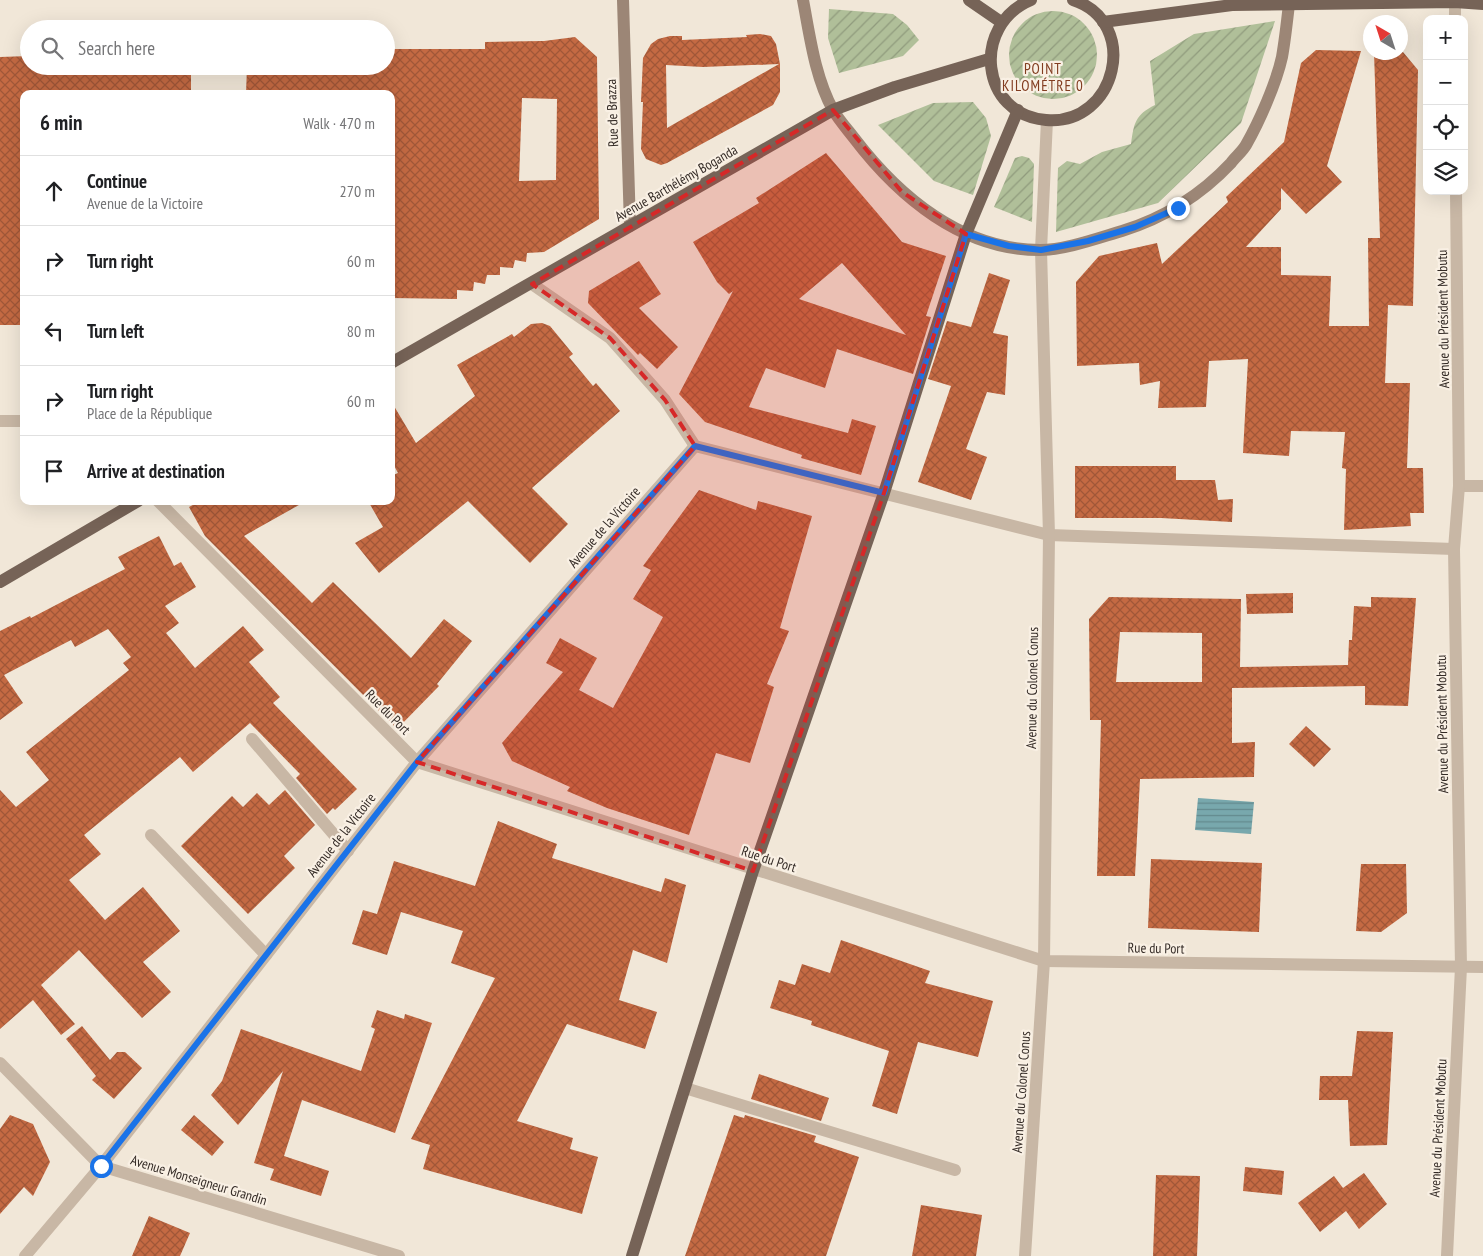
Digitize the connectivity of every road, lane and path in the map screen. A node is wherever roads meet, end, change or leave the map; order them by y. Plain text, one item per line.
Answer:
1 (623, 0) edge
2 (804, 0) edge
3 (969, 0) edge
4 (1031, 0) edge
5 (1073, 0) edge
6 (1454, 1) edge
7 (1289, 4) junction
8 (1483, 4) edge
9 (1455, 15) edge
10 (1001, 22) junction
11 (1103, 22) junction
12 (989, 59) junction
13 (833, 110) junction
14 (1018, 110) junction
15 (1047, 120) junction
16 (1456, 195) edge
17 (630, 226) junction
18 (966, 234) junction
19 (1041, 250) junction
20 (532, 284) junction
21 (395, 361) edge
22 (20, 420) edge
23 (0, 421) edge
24 (695, 446) junction
25 (1459, 486) junction
26 (1483, 486) edge
27 (884, 493) junction
28 (131, 505) edge
29 (162, 505) edge
30 (1049, 535) junction
31 (1454, 550) junction
32 (0, 582) edge
33 (252, 739) dead end
34 (417, 762) junction
35 (151, 835) dead end
36 (348, 851) junction
37 (753, 871) junction
38 (266, 955) junction
39 (1044, 961) junction
40 (1461, 966) junction
41 (1483, 967) edge
42 (0, 1063) edge
43 (685, 1088) junction
44 (101, 1166) junction
45 (955, 1170) dead end
46 (25, 1256) edge
47 (399, 1256) edge
48 (632, 1256) edge
49 (1025, 1256) edge
50 (1447, 1256) edge

1 - 17 street, Rue de Brazza
2 - 13 street
3 - 10 main road
4 - 10 main road
5 - 11 main road
6 - 7 main road
6 - 8 main road
6 - 9 street
7 - 11 main road
7 - 19 street
10 - 12 main road
11 - 15 main road
12 - 13 main road, Avenue Barthélémy Boganda
12 - 14 main road
13 - 17 main road, Avenue Barthélémy Boganda
13 - 18 street
14 - 15 main road
14 - 18 main road
15 - 19 street, Avenue du Colonel Conus
16 - 25 street, Avenue du Président Mobutu
17 - 20 main road, Avenue Barthélémy Boganda
18 - 19 street
18 - 27 main road
19 - 30 street, Avenue du Colonel Conus
20 - 21 main road, Avenue Barthélémy Boganda
20 - 24 street
22 - 23 street
24 - 27 street
24 - 34 street, Avenue de la Victoire
25 - 26 street
25 - 31 street, Avenue du Président Mobutu
27 - 30 street
27 - 37 main road
28 - 32 main road
29 - 34 street, Rue du Port
30 - 31 street
30 - 39 street, Avenue du Colonel Conus
31 - 40 street, Avenue du Président Mobutu
33 - 36 street
34 - 36 street, Avenue de la Victoire
34 - 37 street, Rue du Port
35 - 38 street
36 - 38 street, Avenue de la Victoire
37 - 39 street, Rue du Port
37 - 43 main road
38 - 44 street, Avenue de la Victoire
39 - 40 street, Rue du Port
39 - 49 street, Avenue du Colonel Conus
40 - 41 street, Rue du Port
40 - 50 street, Avenue du Président Mobutu
42 - 44 street, Avenue Monseigneur Grandin
43 - 45 street
43 - 48 main road
44 - 46 street, Avenue de la Victoire
44 - 47 street, Avenue Monseigneur Grandin

